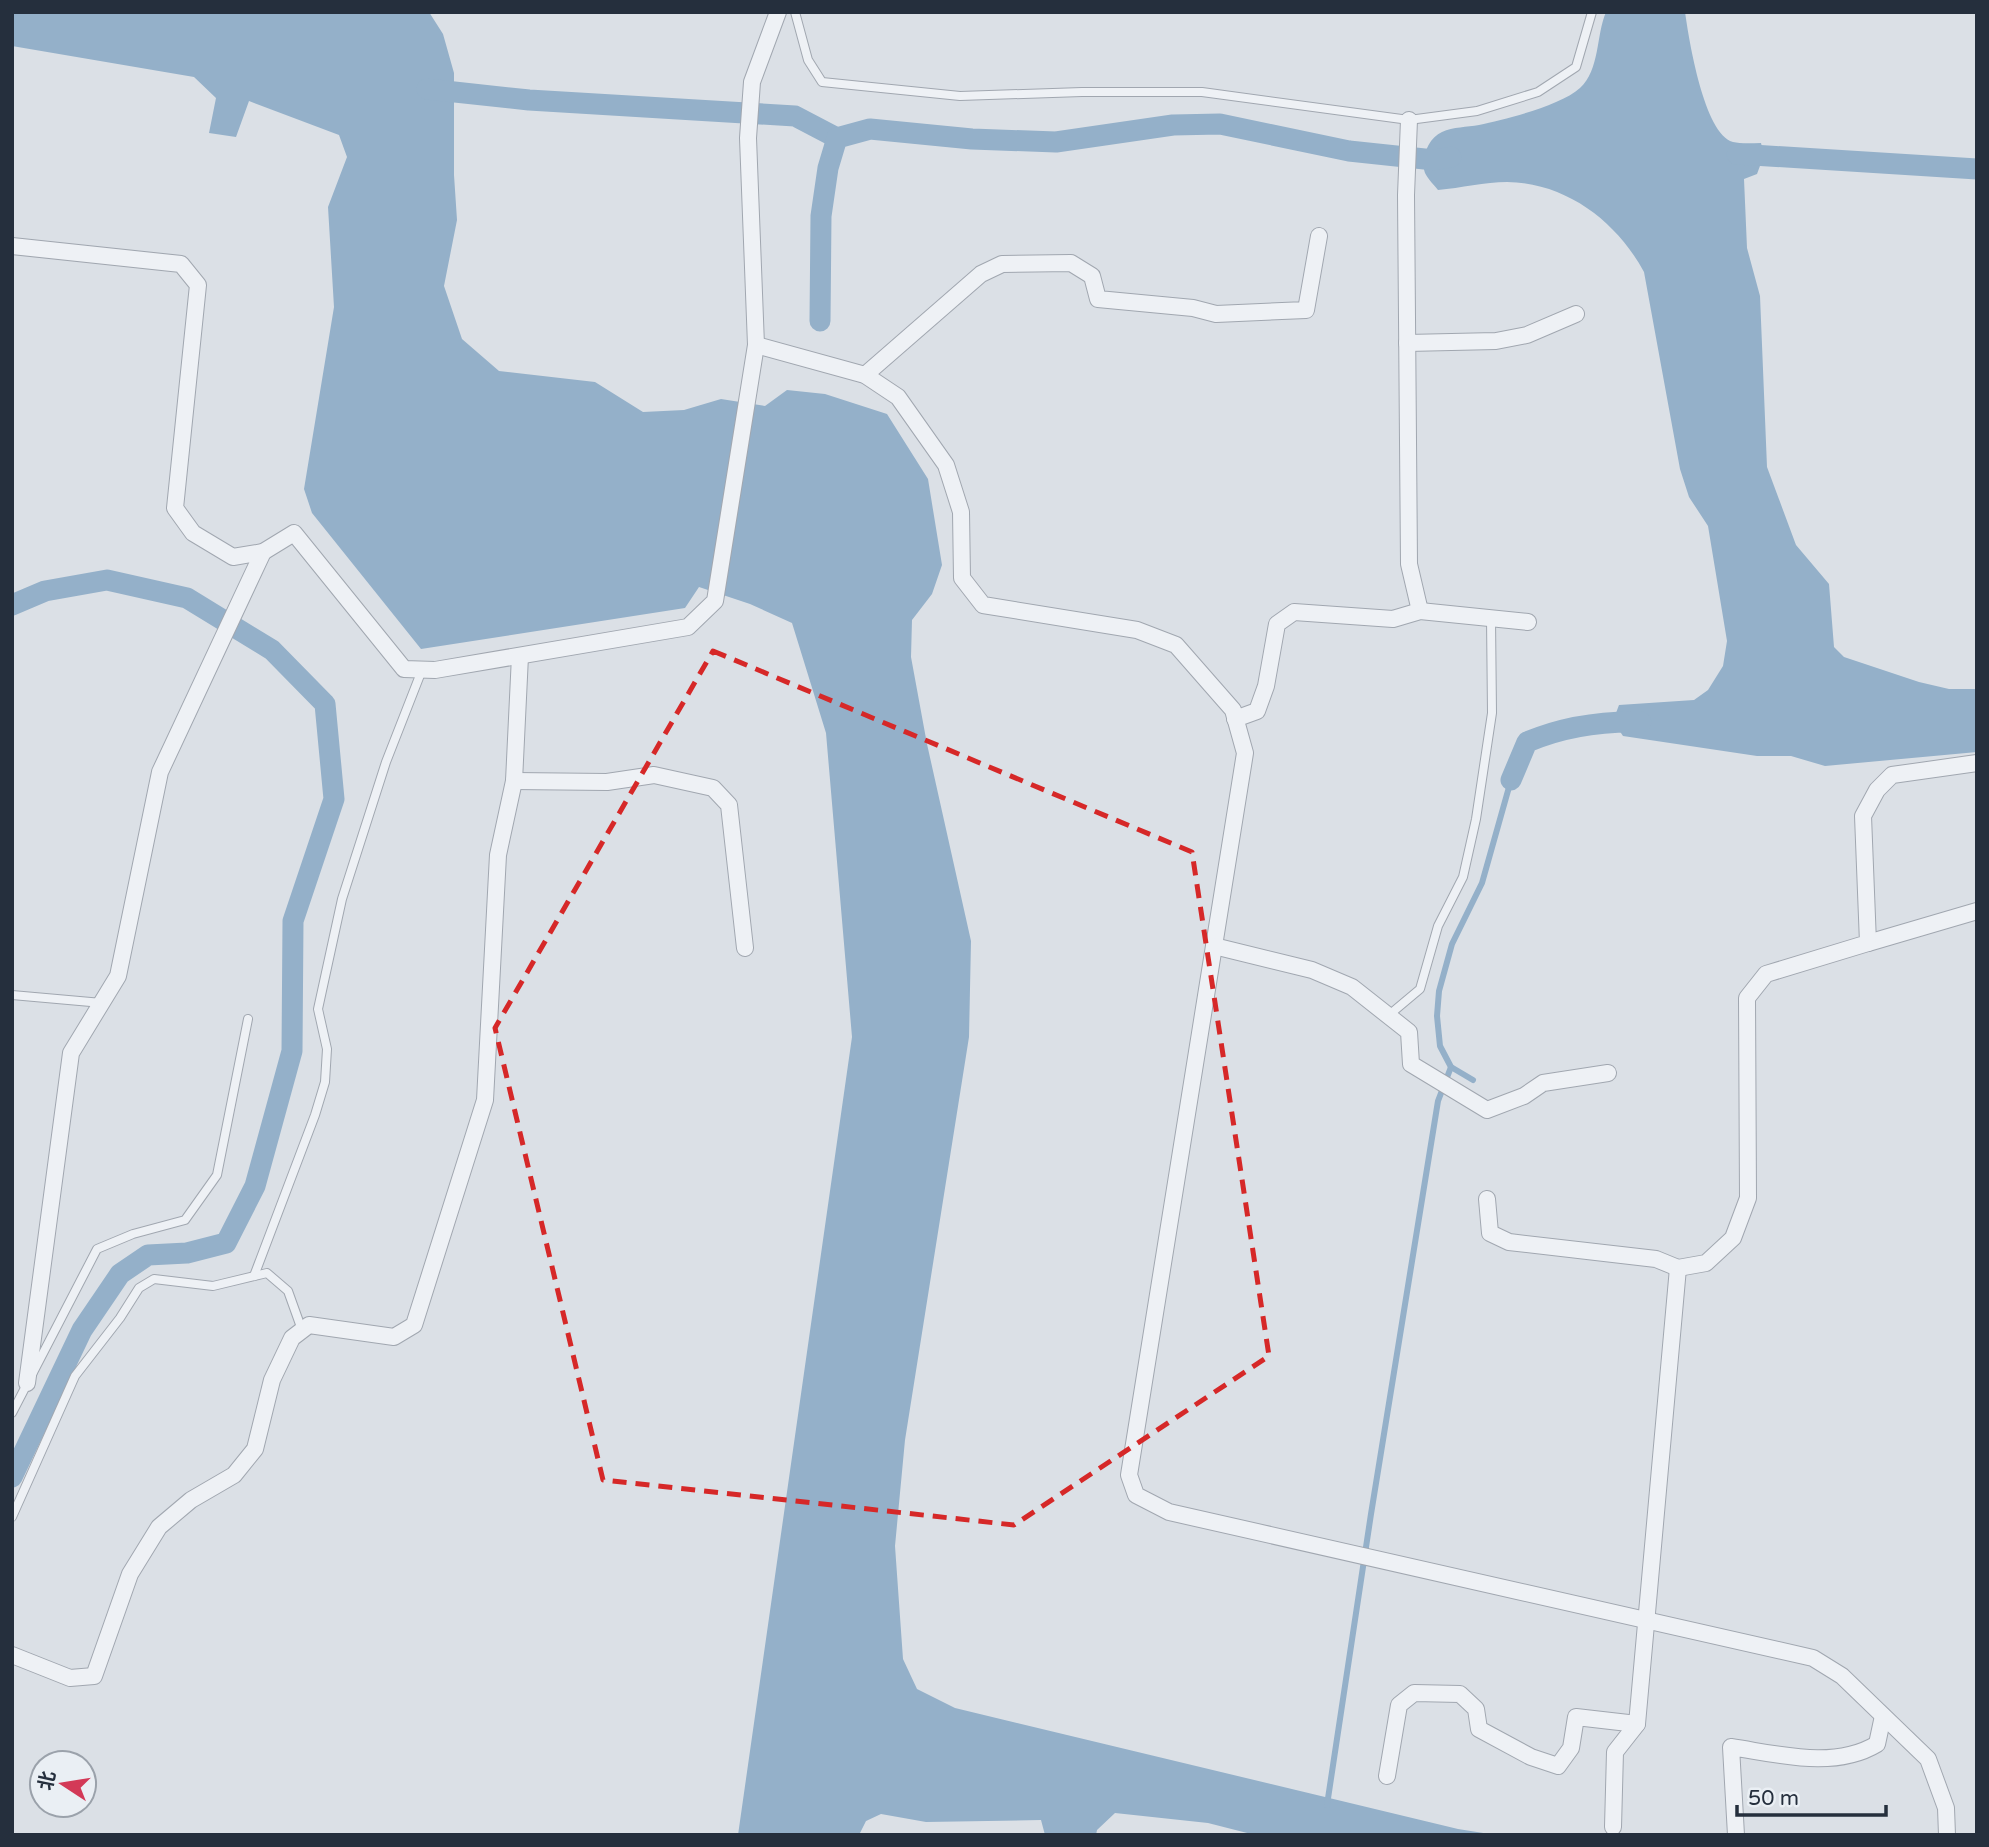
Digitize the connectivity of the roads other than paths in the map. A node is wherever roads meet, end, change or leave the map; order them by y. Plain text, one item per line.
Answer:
1 (778, 12) edge
2 (795, 12) edge
3 (1592, 12) edge
4 (1409, 121) junction
5 (1319, 236) dead end
6 (12, 246) edge
7 (1576, 314) dead end
8 (1406, 343) junction
9 (756, 345) junction
10 (865, 375) junction
11 (263, 552) junction
12 (1420, 611) junction
13 (1491, 619) junction
14 (1528, 622) dead end
15 (520, 656) junction
16 (422, 670) junction
17 (1236, 719) junction
18 (1977, 763) edge
19 (514, 781) junction
20 (1977, 911) edge
21 (1868, 943) junction
22 (1214, 946) junction
23 (745, 948) dead end
24 (12, 995) edge
25 (102, 1003) junction
26 (1389, 1015) junction
27 (248, 1019) dead end
28 (1608, 1073) dead end
29 (1487, 1199) dead end
30 (1678, 1268) junction
31 (254, 1276) junction
32 (302, 1330) junction
33 (27, 1383) junction
34 (12, 1413) edge
35 (12, 1517) edge
36 (1646, 1620) junction
37 (12, 1655) edge
38 (1883, 1716) junction
39 (1637, 1724) junction
40 (1387, 1776) dead end
41 (1613, 1827) dead end
42 (1736, 1835) edge
43 (1947, 1835) edge

1 - 9 street
2 - 4 lane
3 - 4 lane
4 - 8 street
5 - 10 street
6 - 11 street
7 - 8 street
8 - 12 street
9 - 10 street
9 - 15 street
10 - 17 street
11 - 16 street
11 - 25 street
12 - 13 street
12 - 17 street
13 - 14 street
13 - 26 lane
15 - 16 street
15 - 19 street
16 - 31 lane
17 - 22 street
18 - 21 street
19 - 23 street
19 - 32 street
20 - 21 street
21 - 30 street
22 - 26 street
22 - 36 street
24 - 25 lane
25 - 33 street
26 - 28 street
27 - 33 lane
29 - 30 street
30 - 36 street
31 - 32 lane
31 - 35 lane
32 - 37 street
33 - 34 lane
36 - 38 street
36 - 39 street
38 - 42 street
38 - 43 street
39 - 40 street
39 - 41 street

